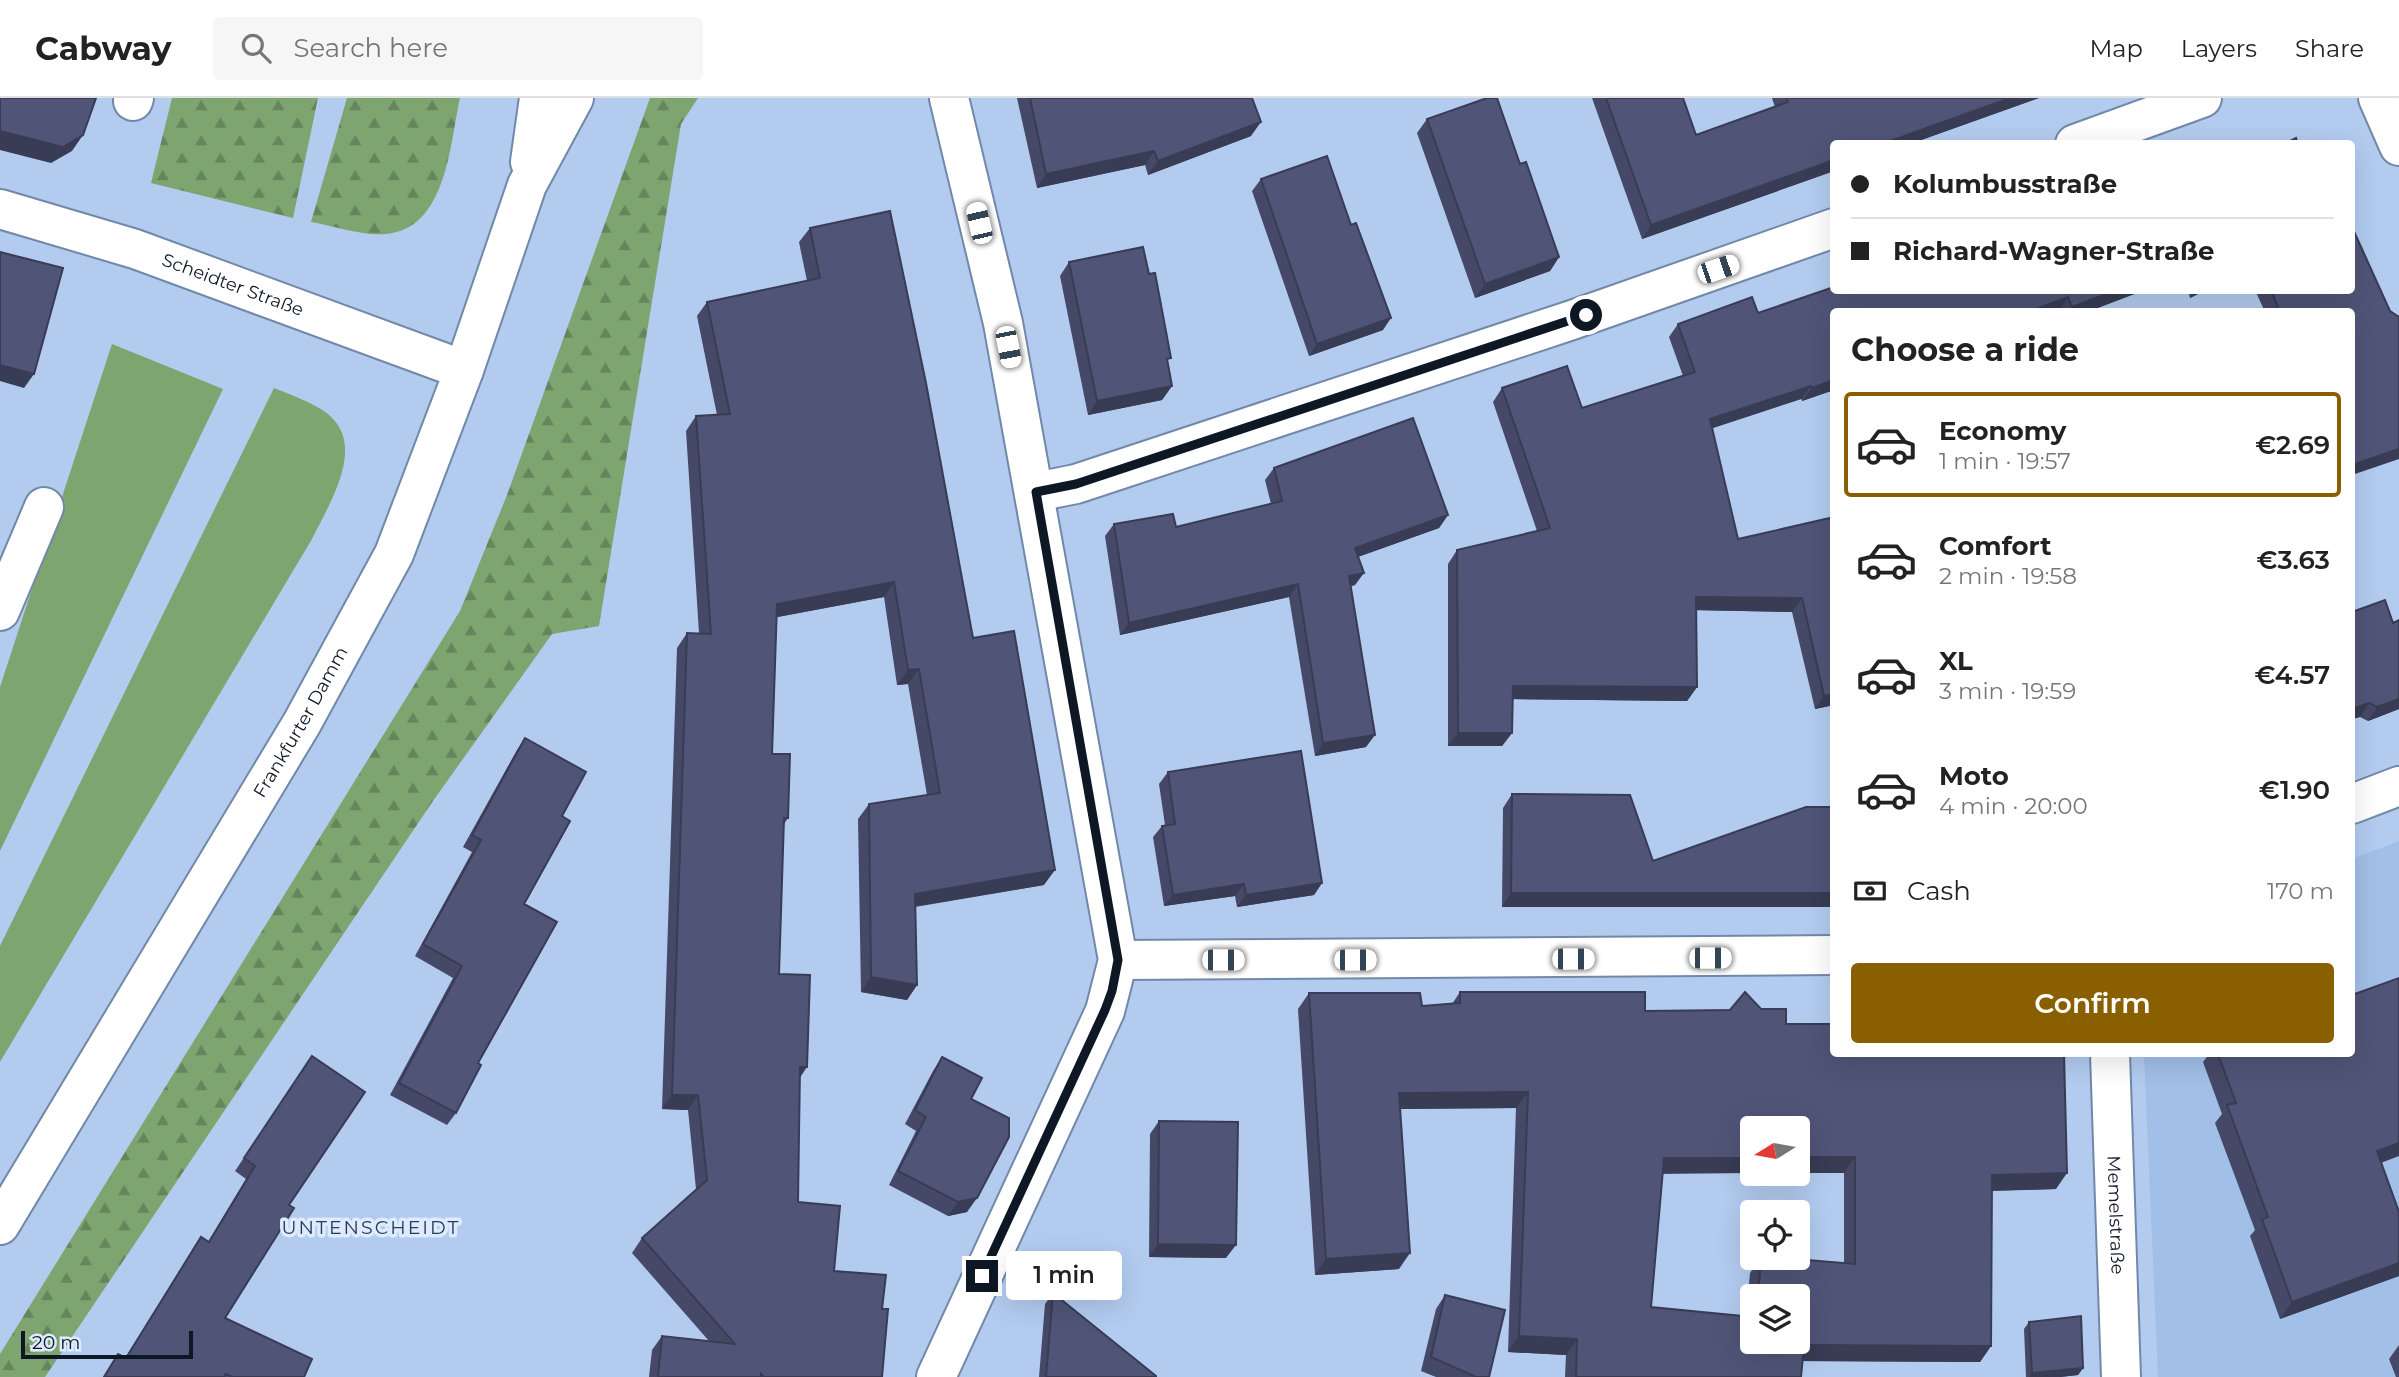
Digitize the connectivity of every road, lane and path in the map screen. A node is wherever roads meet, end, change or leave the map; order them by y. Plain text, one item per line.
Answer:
1 (538, 98) edge
2 (574, 98) edge
3 (949, 98) edge
4 (2202, 98) edge
5 (2378, 98) edge
6 (2086, 140) edge
7 (2399, 146) edge
8 (527, 185) junction
9 (0, 209) edge
10 (1830, 229) edge
11 (464, 370) junction
12 (1036, 492) junction
13 (44, 507) dead end
14 (0, 611) edge
15 (2399, 786) edge
16 (2355, 803) edge
17 (1830, 955) edge
18 (1118, 960) junction
19 (2110, 1057) edge
20 (0, 1225) edge
21 (936, 1377) edge
22 (2121, 1377) edge

1 - 8 street
2 - 8 street
3 - 12 street
4 - 6 street
5 - 7 street
8 - 11 street, Frankfurter Damm
9 - 11 street, Scheidter Straße
10 - 12 street
11 - 20 street, Frankfurter Damm
12 - 18 street
13 - 14 street
15 - 16 street
17 - 18 street
18 - 21 street
19 - 22 street, Memelstraße

